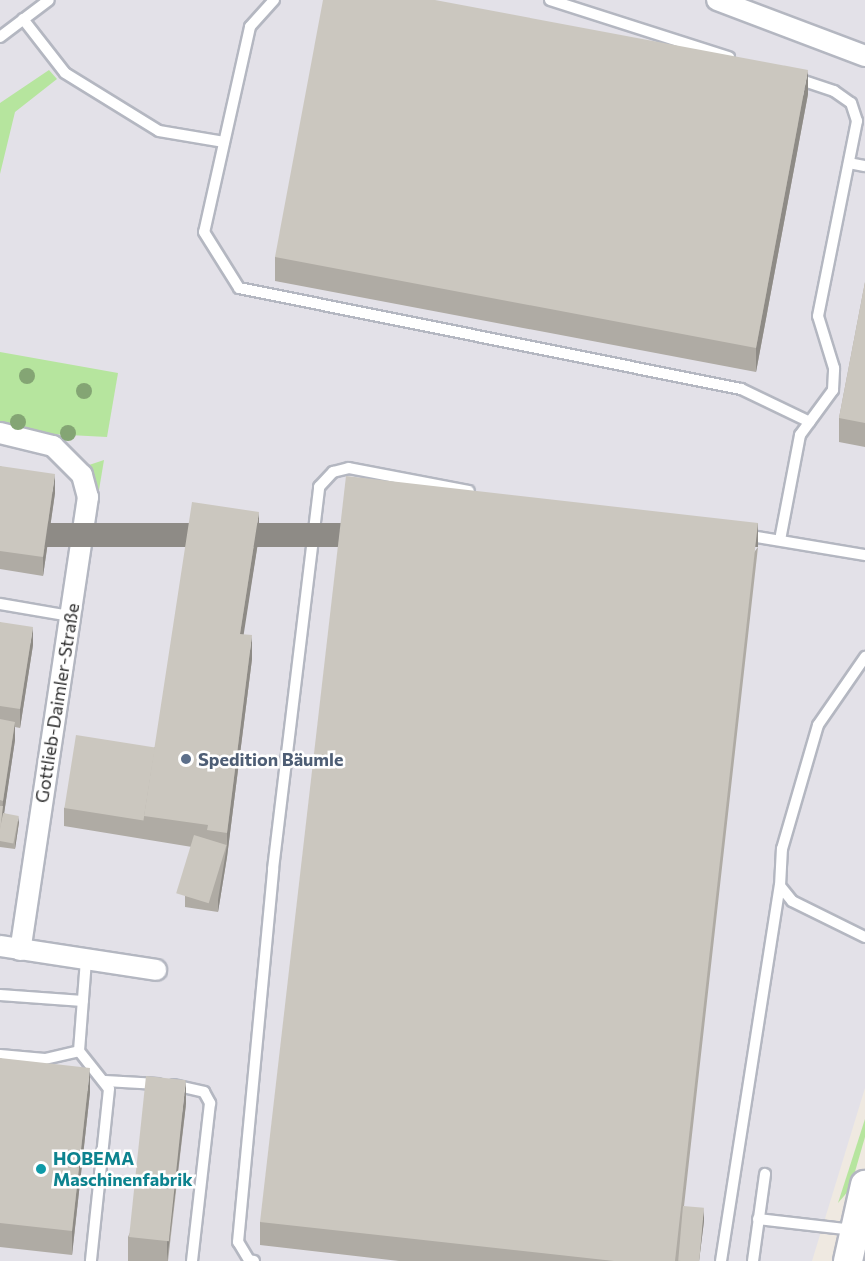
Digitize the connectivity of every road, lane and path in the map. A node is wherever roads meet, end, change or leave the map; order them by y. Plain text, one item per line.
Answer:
1 (49, 0) edge
2 (274, 0) edge
3 (550, 0) edge
4 (717, 0) edge
5 (23, 19) junction
6 (0, 37) edge
7 (865, 56) edge
8 (743, 62) edge
9 (778, 72) edge
10 (224, 142) junction
11 (849, 163) junction
12 (865, 166) edge
13 (810, 423) junction
14 (0, 434) edge
15 (482, 494) edge
16 (734, 533) edge
17 (780, 540) junction
18 (865, 555) edge
19 (0, 604) edge
20 (70, 616) junction
21 (865, 657) edge
22 (780, 886) junction
23 (865, 937) edge
24 (0, 946) edge
25 (20, 950) junction
26 (86, 960) junction
27 (156, 970) dead end
28 (0, 995) edge
29 (83, 1001) junction
30 (79, 1051) junction
31 (0, 1055) edge
32 (105, 1081) junction
33 (765, 1174) dead end
34 (865, 1185) edge
35 (758, 1219) junction
36 (854, 1230) junction
37 (91, 1261) edge
38 (192, 1261) edge
39 (254, 1261) edge
40 (721, 1261) edge
41 (753, 1261) edge
42 (848, 1261) edge

1 - 5 lane
2 - 10 lane
3 - 8 lane
4 - 7 street
5 - 6 lane
5 - 10 lane
9 - 11 lane
10 - 13 lane
11 - 12 lane
11 - 13 lane
13 - 17 lane
14 - 20 street, Gottlieb-Daimler-Straße
15 - 39 lane
16 - 17 lane
17 - 18 lane
19 - 20 lane
20 - 25 street, Gottlieb-Daimler-Straße
21 - 22 lane
22 - 23 lane
22 - 40 lane
24 - 25 street
25 - 26 street
26 - 27 street
26 - 29 lane
28 - 29 lane
29 - 30 lane
30 - 31 lane
30 - 32 lane
32 - 37 lane
32 - 38 lane
33 - 35 lane
34 - 36 street
35 - 36 lane
35 - 41 lane
36 - 42 street

